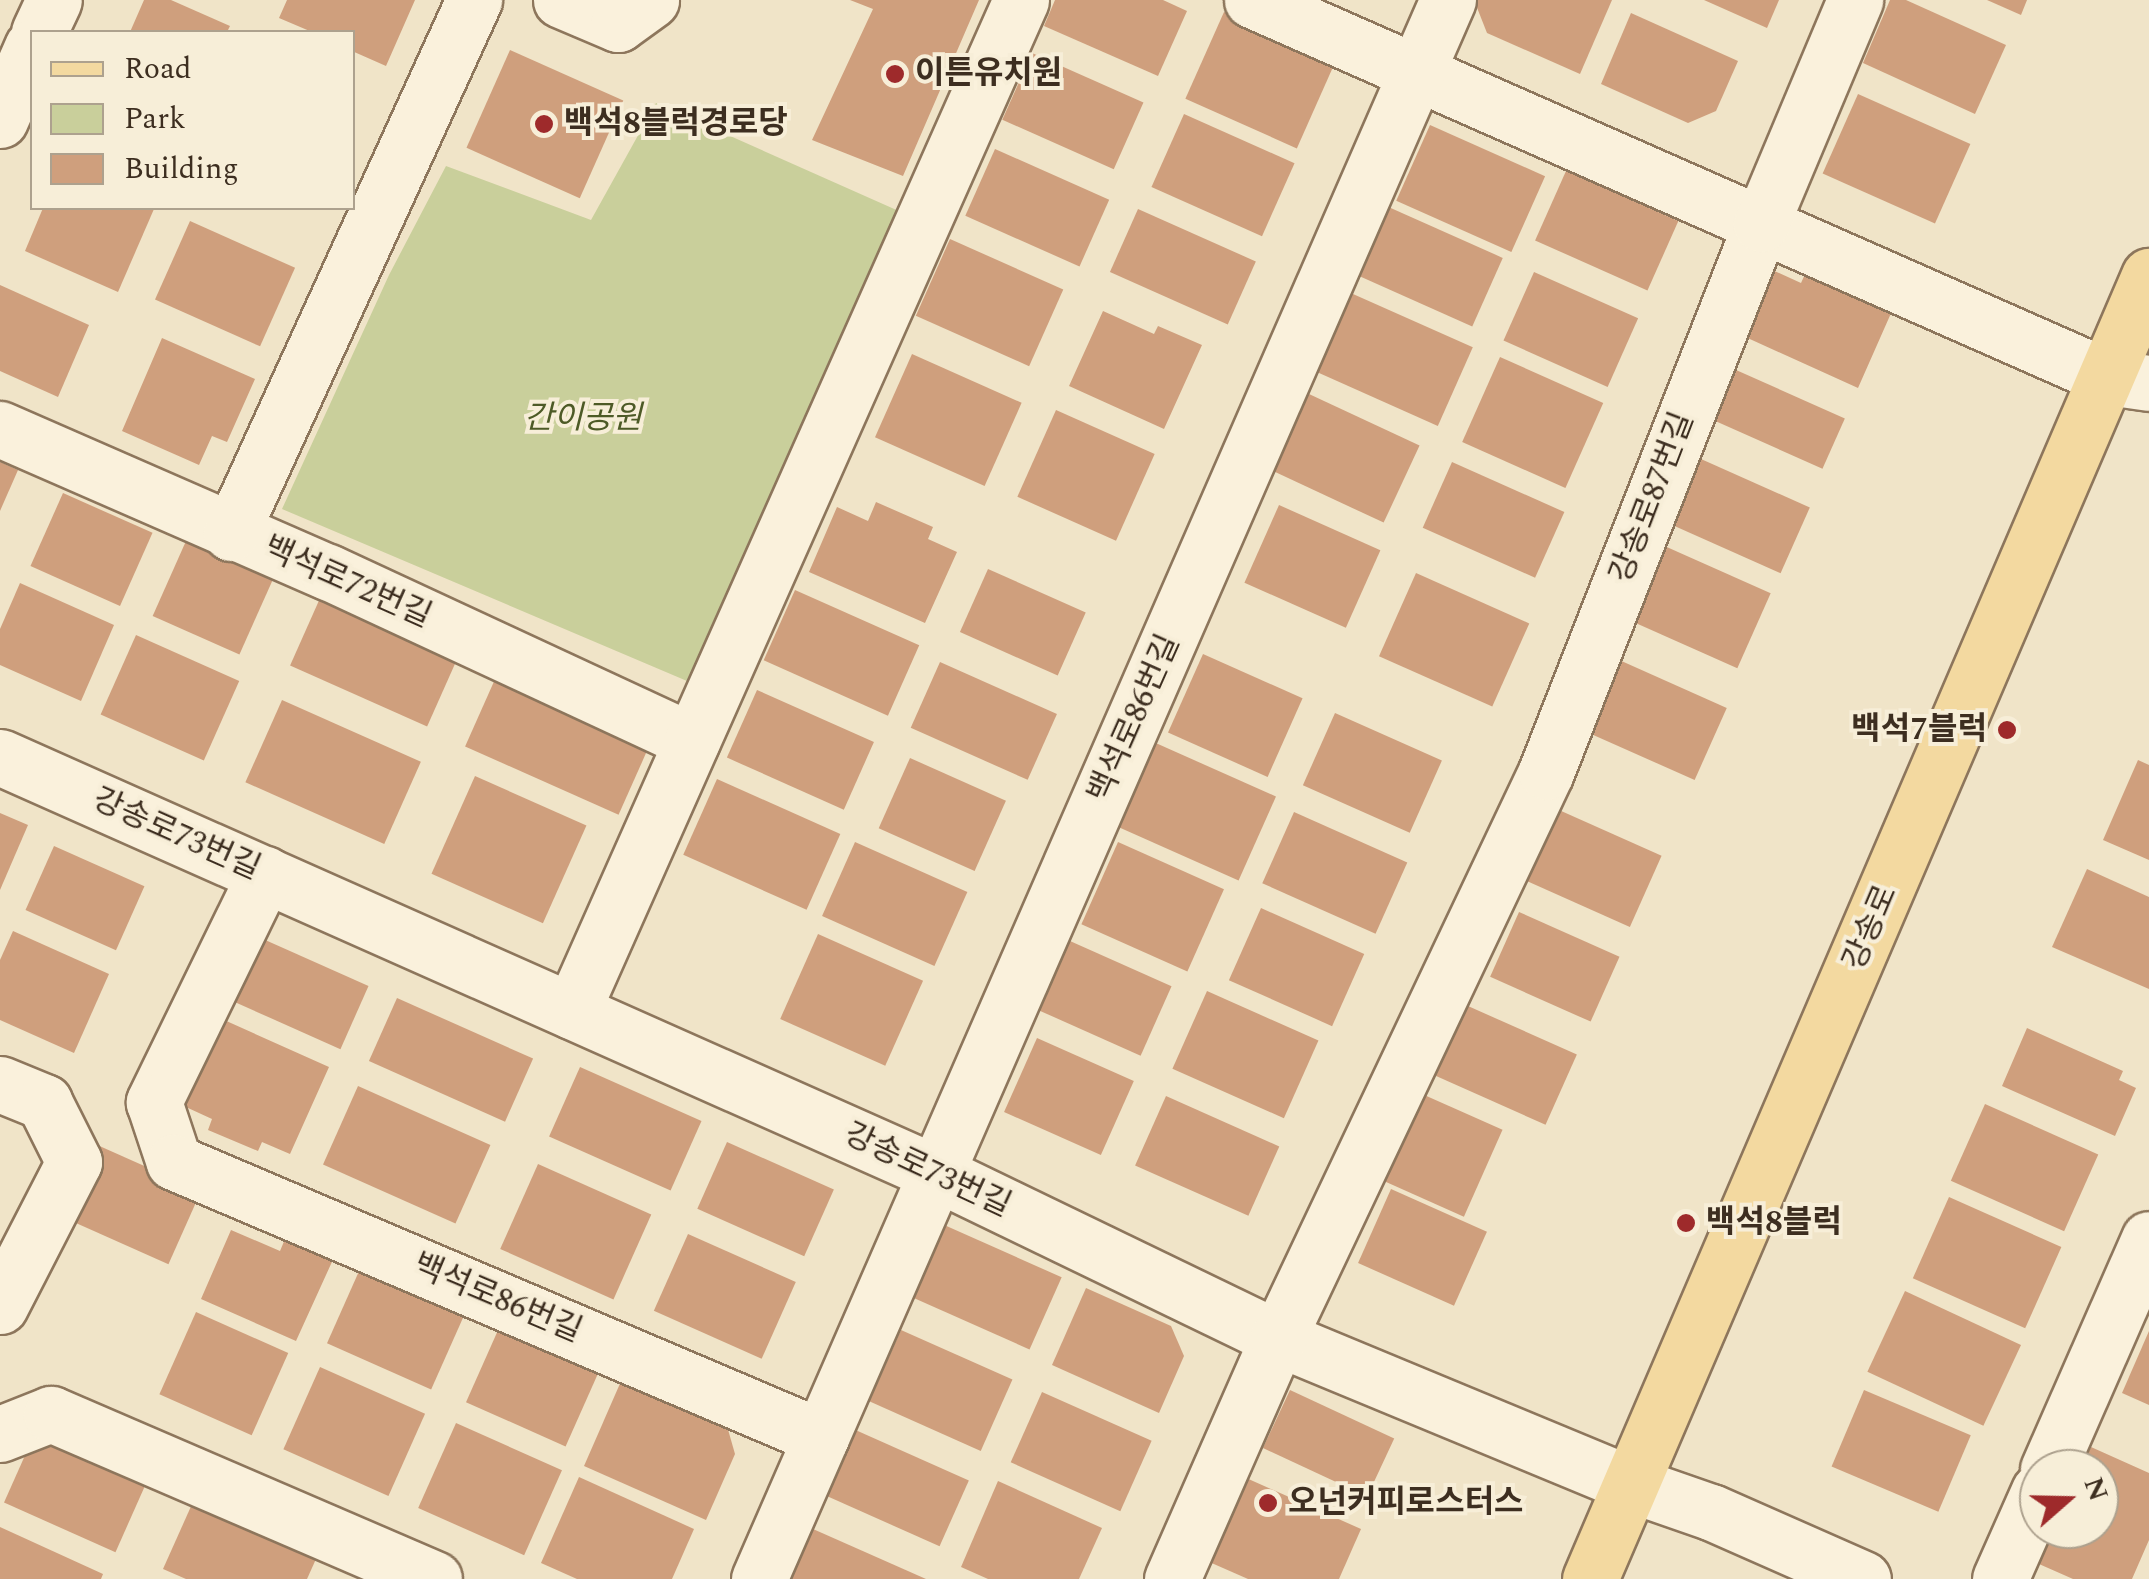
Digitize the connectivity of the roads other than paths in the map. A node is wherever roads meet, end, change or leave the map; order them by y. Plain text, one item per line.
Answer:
1 (54, 0) edge
2 (474, 0) edge
3 (562, 0) edge
4 (651, 0) edge
5 (1021, 0) edge
6 (1252, 0) edge
7 (1448, 0) edge
8 (1855, 0) edge
9 (40, 30) edge
10 (30, 52) edge
11 (1416, 73) junction
12 (0, 120) edge
13 (1761, 224) junction
14 (2149, 276) edge
15 (2128, 380) edge
16 (0, 429) edge
17 (231, 532) junction
18 (692, 741) junction
19 (0, 757) edge
20 (265, 874) junction
21 (572, 1011) junction
22 (22, 1093) edge
23 (936, 1174) junction
24 (2149, 1240) edge
25 (0, 1306) edge
26 (1278, 1338) junction
27 (0, 1434) edge
28 (821, 1437) junction
29 (2057, 1449) edge
30 (1630, 1484) junction
31 (2019, 1536) edge
32 (434, 1579) edge
33 (759, 1579) edge
34 (1172, 1579) edge
35 (1590, 1579) edge
36 (1863, 1579) edge
37 (2000, 1579) edge

1 - 9 street
2 - 17 street
3 - 4 street
5 - 18 street
6 - 11 street
7 - 11 street, 백석로86번길
8 - 13 street, 강송로87번길
10 - 12 street
11 - 13 street
11 - 23 street, 백석로86번길
13 - 15 street
13 - 26 street, 강송로87번길
14 - 15 main road, 강송로
15 - 30 main road, 강송로
16 - 17 street, 백석로72번길
17 - 18 street, 백석로72번길
18 - 21 street
19 - 20 street, 강송로73번길
20 - 21 street, 강송로73번길
20 - 28 street, 백석로86번길
21 - 23 street, 강송로73번길
22 - 25 street
23 - 26 street, 강송로73번길
23 - 28 street, 백석로86번길
24 - 29 street
26 - 30 street, 강송로73번길
26 - 34 street
27 - 32 street
28 - 33 street, 백석로86번길
30 - 35 main road, 강송로
30 - 36 street, 강송로73번길
31 - 37 street

